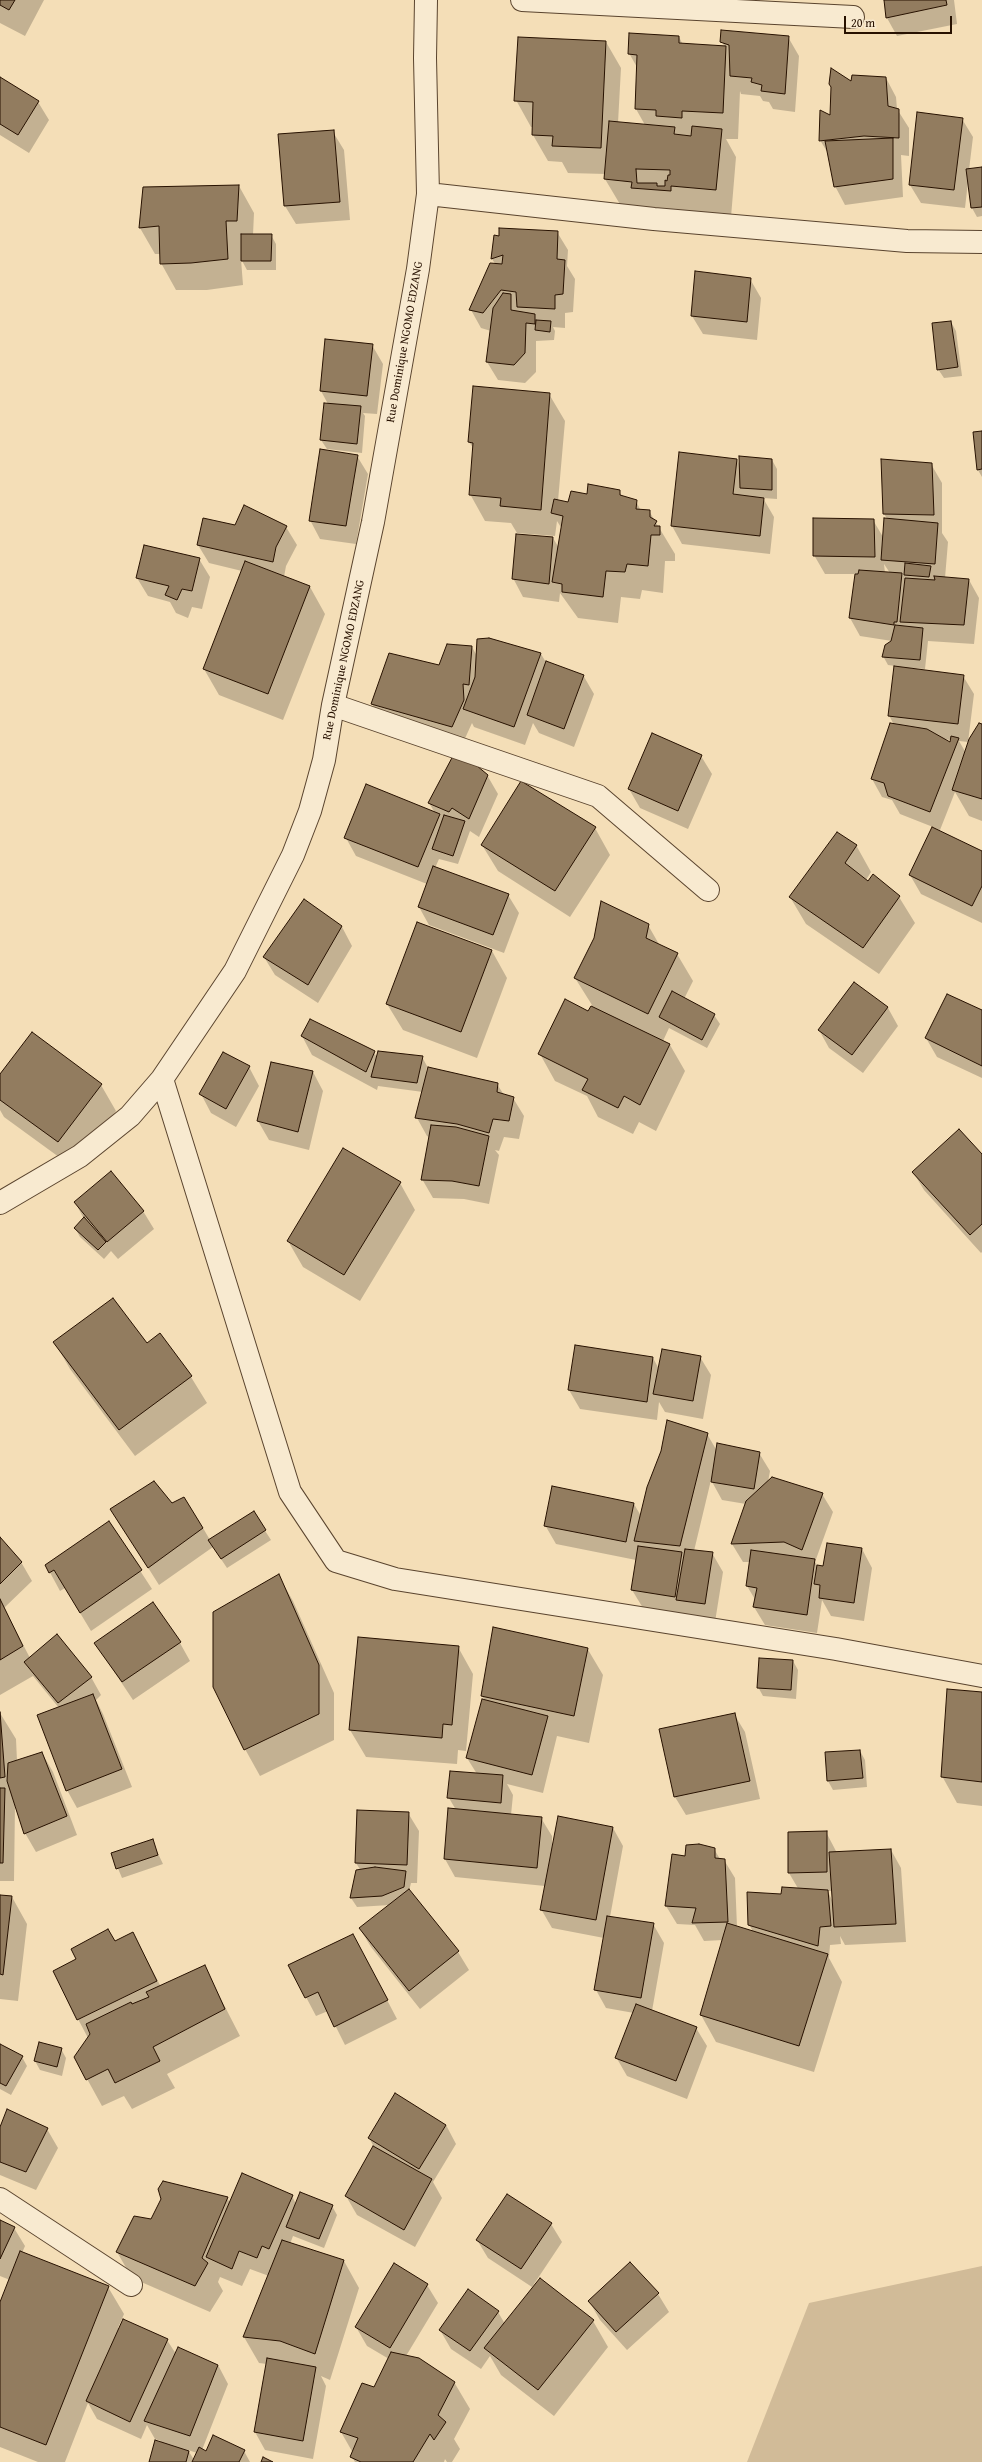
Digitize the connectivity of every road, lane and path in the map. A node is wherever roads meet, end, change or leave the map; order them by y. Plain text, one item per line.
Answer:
1 (426, 0) edge
2 (522, 0) edge
3 (853, 17) dead end
4 (428, 194) junction
5 (982, 242) edge
6 (333, 705) junction
7 (708, 890) dead end
8 (162, 1079) junction
9 (0, 1203) edge
10 (982, 1676) edge
11 (0, 2199) edge
12 (131, 2284) dead end

1 - 4 street, Rue Dominique NGOMO EDZANG
2 - 3 street
4 - 5 street
4 - 6 street, Rue Dominique NGOMO EDZANG
6 - 7 street
6 - 8 street, Rue Dominique NGOMO EDZANG
8 - 9 street, Rue Dominique NGOMO EDZANG
8 - 10 street
11 - 12 street

